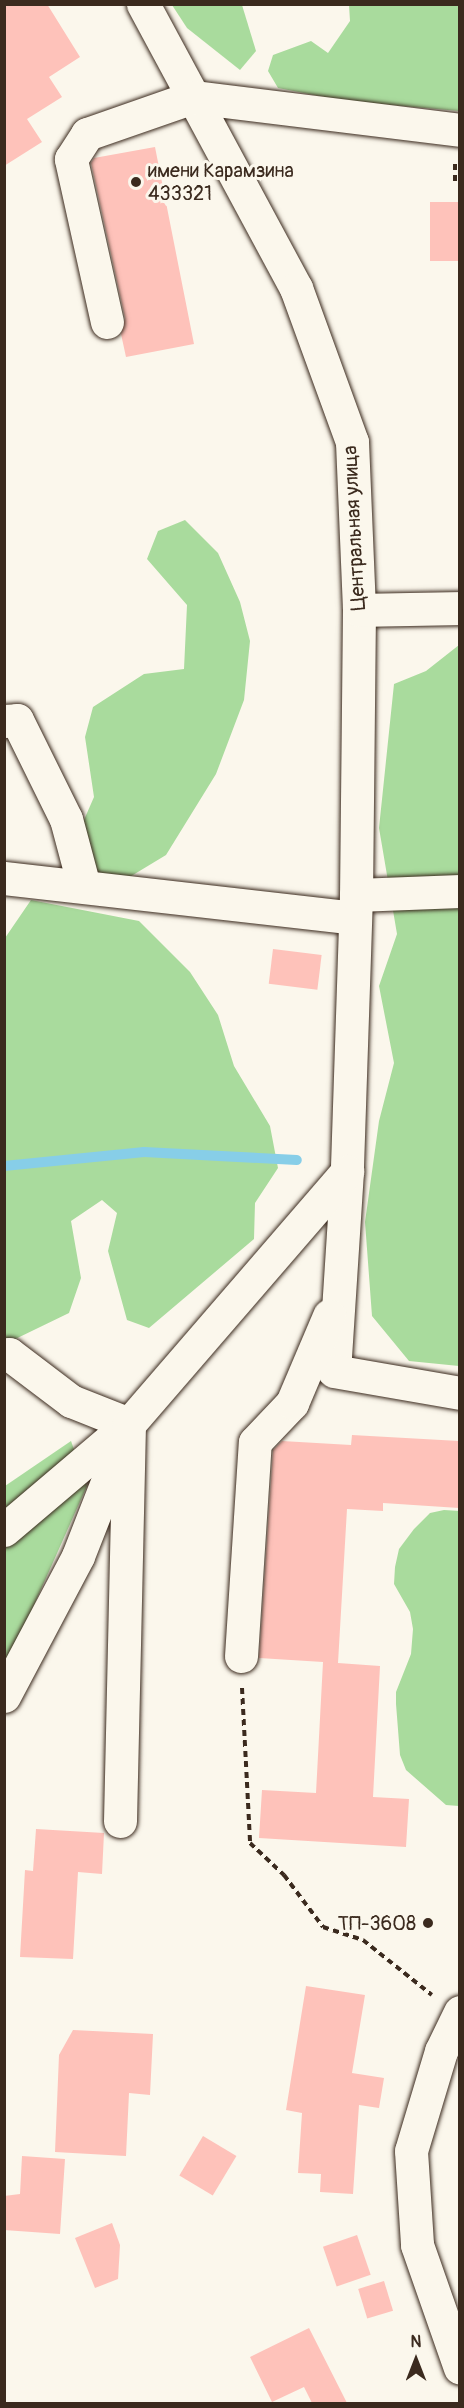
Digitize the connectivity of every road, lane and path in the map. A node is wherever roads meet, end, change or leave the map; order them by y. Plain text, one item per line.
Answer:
1 (143, 4) edge
2 (193, 97) junction
3 (459, 130) edge
4 (107, 322) dead end
5 (459, 608) edge
6 (359, 610) junction
7 (4, 721) edge
8 (4, 878) edge
9 (84, 886) junction
10 (459, 891) edge
11 (355, 907) junction
12 (347, 1171) junction
13 (337, 1298) junction
14 (4, 1356) edge
15 (459, 1393) edge
16 (129, 1424) junction
17 (4, 1530) edge
18 (241, 1656) joint
19 (4, 1696) edge
20 (120, 1821) dead end
21 (448, 2005) edge
22 (459, 2368) edge

1 - 2 street, Центральная улица
2 - 3 street
2 - 4 street
2 - 6 street, Центральная улица
5 - 6 street
6 - 11 street, Центральная улица
7 - 9 street
8 - 9 street
9 - 11 street
10 - 11 street
11 - 12 street, Центральная улица
12 - 13 street, Центральная улица
12 - 16 street
13 - 15 street, Центральная улица
13 - 18 street
14 - 16 street
16 - 17 street
16 - 19 street
16 - 20 street
18 - 21 path
21 - 22 street

